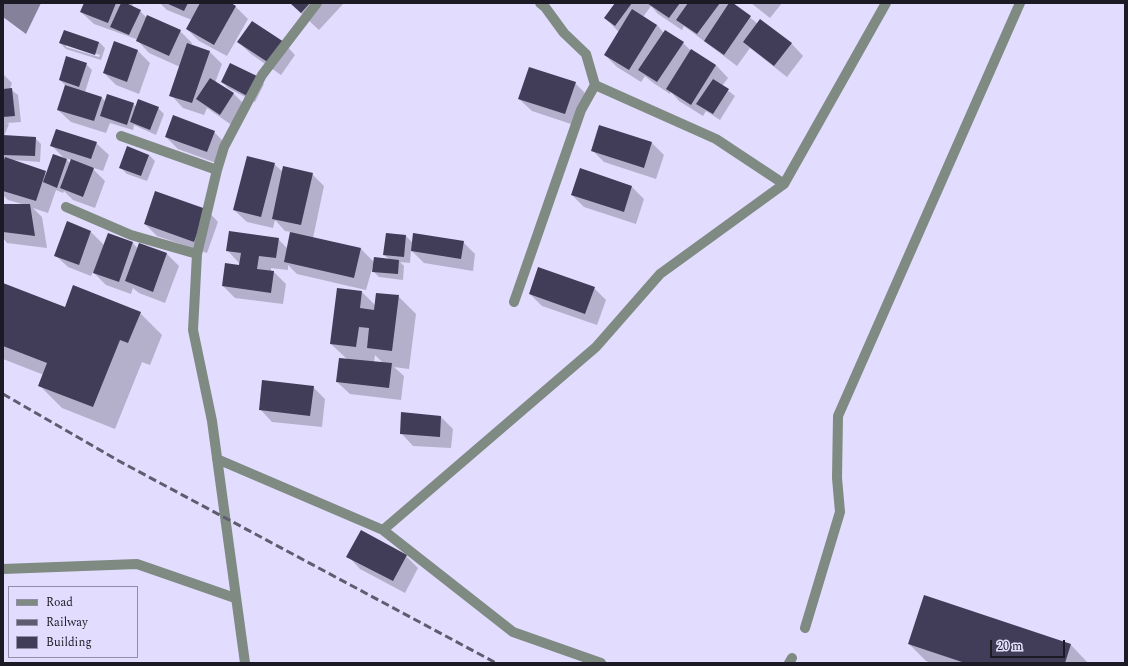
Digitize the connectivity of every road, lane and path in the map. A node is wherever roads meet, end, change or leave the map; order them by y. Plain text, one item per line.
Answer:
1 (317, 3) edge
2 (540, 3) edge
3 (886, 3) edge
4 (1020, 3) edge
5 (595, 85) junction
6 (121, 136) dead end
7 (217, 170) junction
8 (784, 184) junction
9 (66, 207) dead end
10 (196, 254) junction
11 (514, 302) dead end
12 (217, 459) junction
13 (383, 530) junction
14 (3, 569) edge
15 (235, 598) junction
16 (805, 628) dead end
17 (245, 663) edge
18 (601, 663) edge

1 - 7 street
2 - 5 street
3 - 8 street
4 - 16 street
5 - 8 street
5 - 11 street
6 - 7 street
7 - 10 street
8 - 13 street
9 - 10 street
10 - 12 street
12 - 13 street
12 - 15 street
13 - 18 street
14 - 15 street
15 - 17 street

